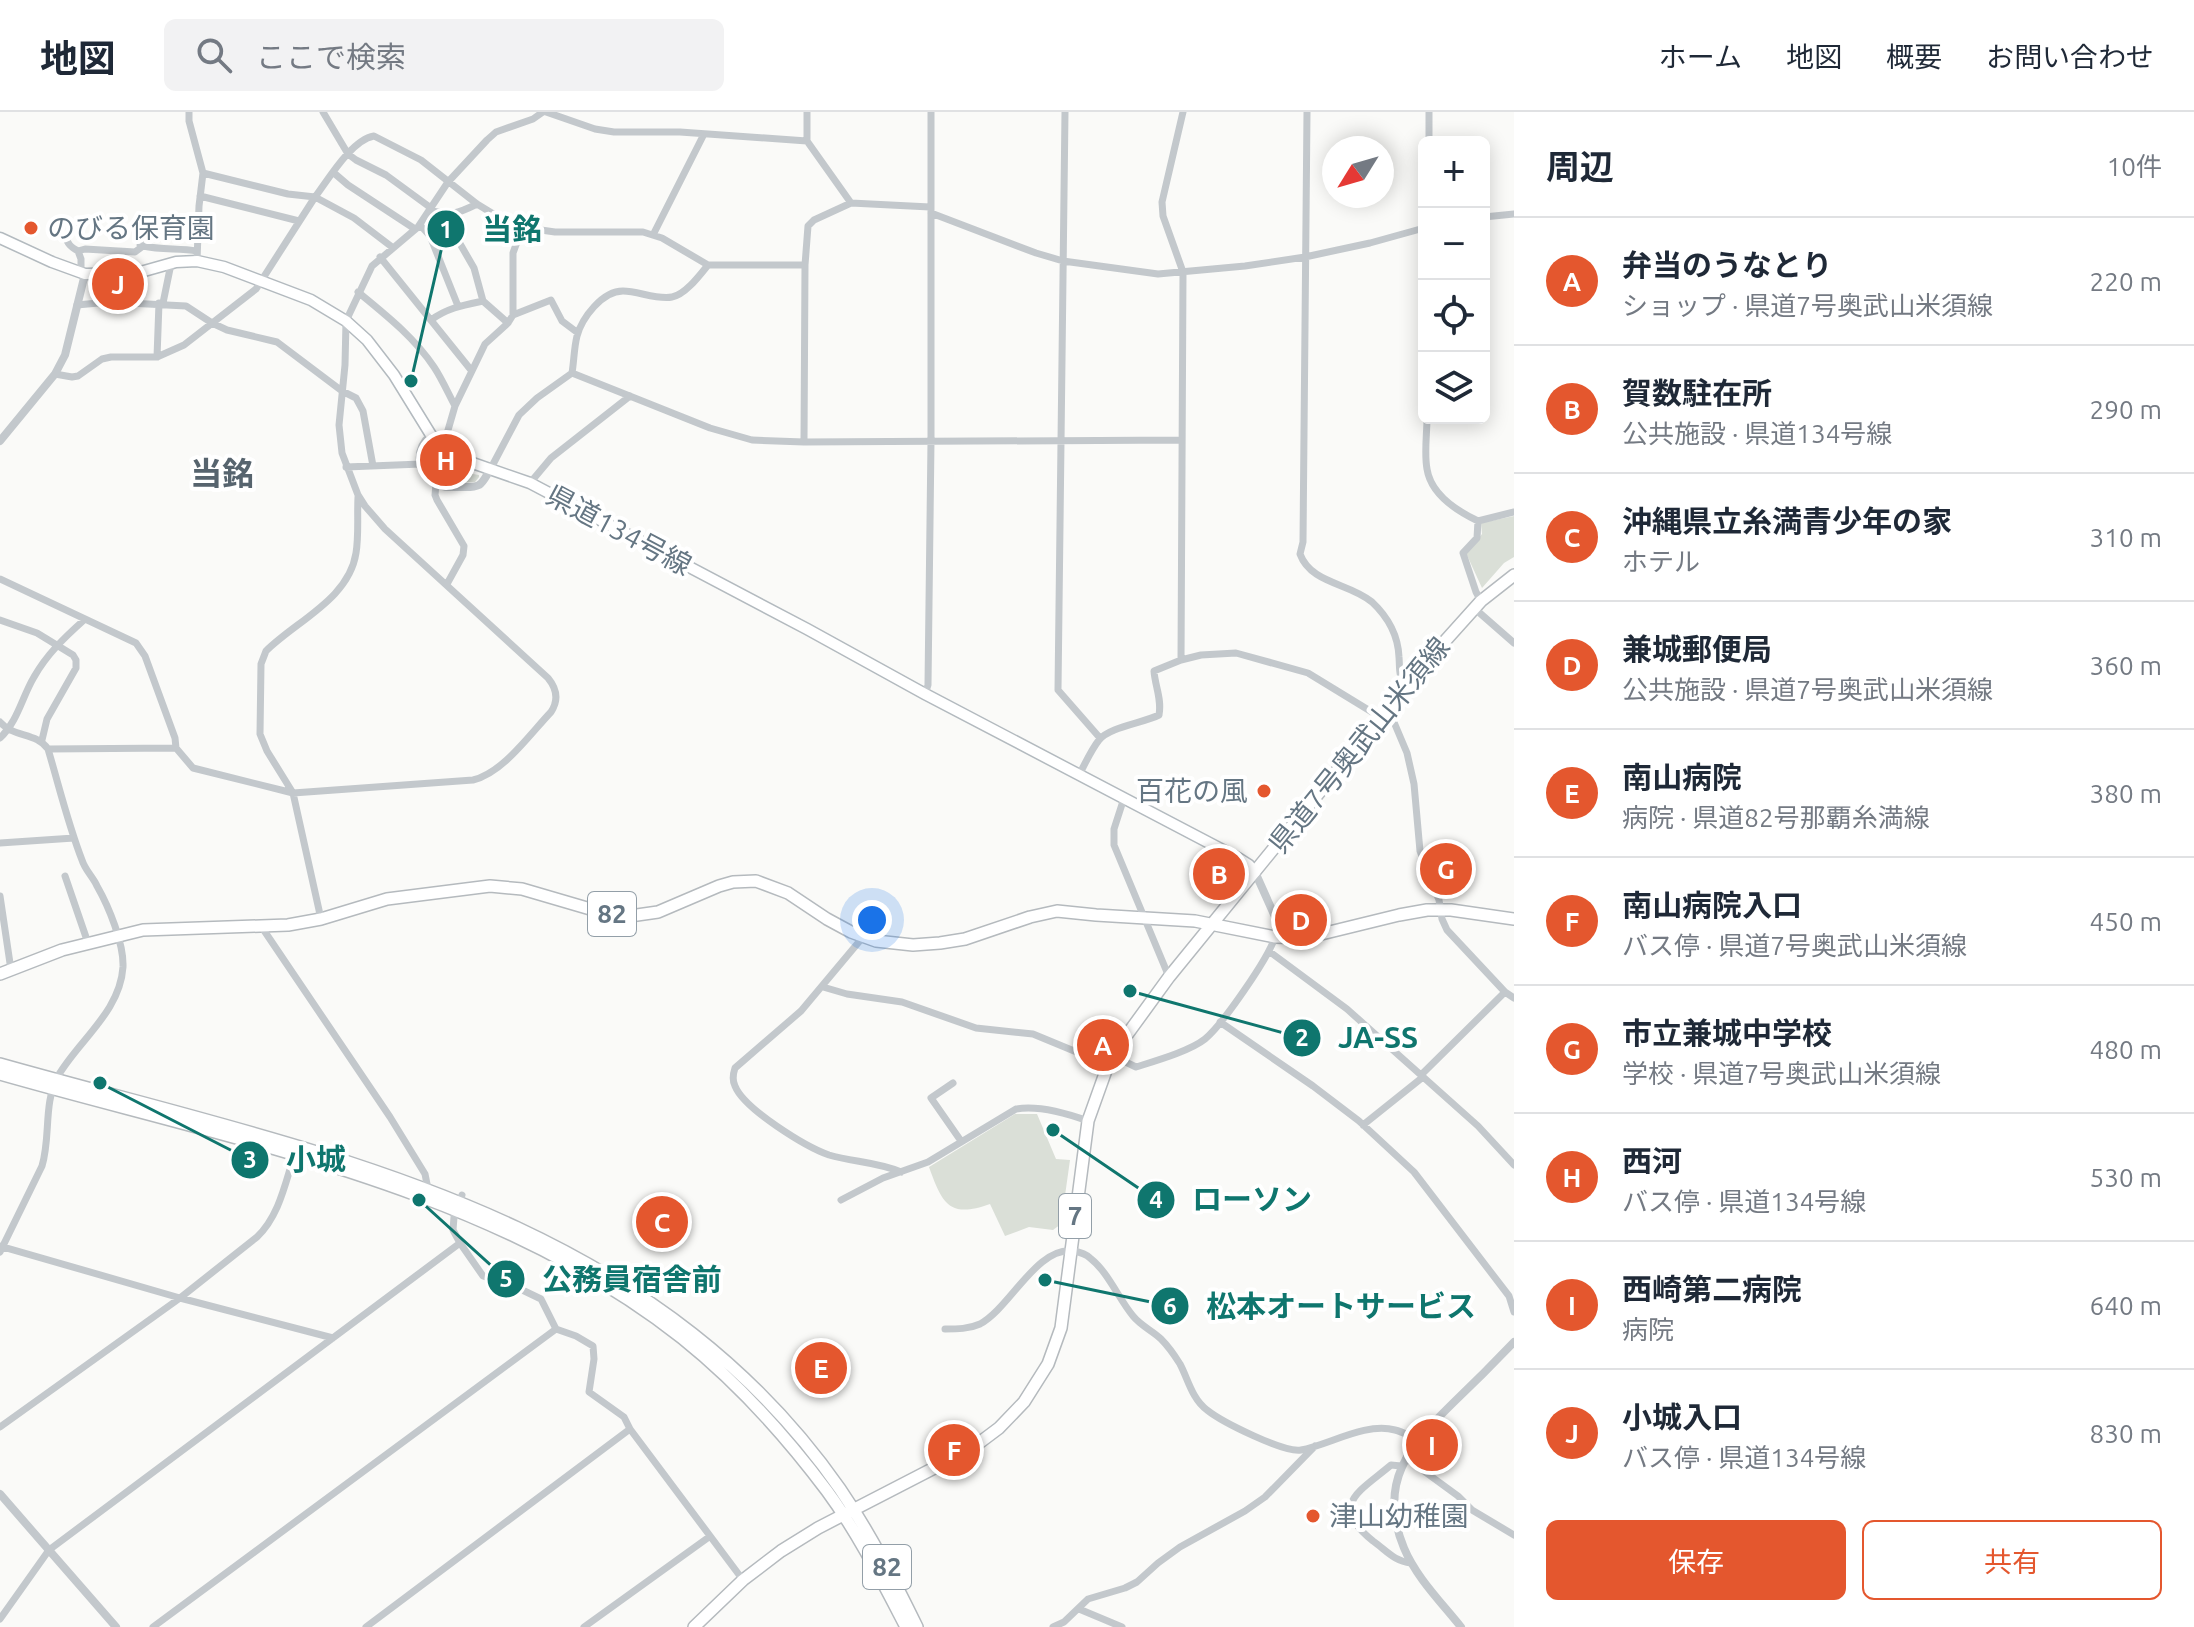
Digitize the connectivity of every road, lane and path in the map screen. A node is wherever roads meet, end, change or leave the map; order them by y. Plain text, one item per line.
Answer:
1 (189, 112) edge
2 (323, 112) edge
3 (544, 112) edge
4 (807, 112) edge
5 (931, 112) edge
6 (1065, 112) edge
7 (1183, 112) edge
8 (1307, 112) edge
9 (1429, 112) edge
10 (704, 134) junction
11 (1429, 136) edge
12 (807, 141) junction
13 (348, 154) junction
14 (203, 173) junction
15 (334, 173) junction
16 (448, 182) junction
17 (200, 196) junction
18 (315, 197) junction
19 (851, 203) junction
20 (477, 204) junction
21 (430, 209) junction
22 (931, 210) junction
23 (1514, 214) edge
24 (447, 215) junction
25 (1490, 216) edge
26 (141, 221) dead end
27 (299, 221) junction
28 (81, 225) dead end
29 (417, 227) junction
30 (522, 228) junction
31 (1418, 230) edge
32 (653, 235) junction
33 (0, 238) edge
34 (392, 247) junction
35 (140, 248) junction
36 (78, 251) junction
37 (197, 256) junction
38 (380, 257) junction
39 (1305, 257) junction
40 (1063, 261) junction
41 (171, 264) junction
42 (708, 265) junction
43 (805, 265) junction
44 (1183, 272) junction
45 (83, 273) junction
46 (260, 280) junction
47 (358, 292) junction
48 (483, 301) junction
49 (161, 303) junction
50 (77, 305) junction
51 (458, 306) junction
52 (510, 319) junction
53 (431, 320) junction
54 (346, 321) junction
55 (212, 323) junction
56 (578, 333) junction
57 (157, 357) junction
58 (471, 370) junction
59 (572, 373) junction
60 (55, 374) junction
61 (342, 391) junction
62 (630, 396) junction
63 (455, 406) junction
64 (1427, 424) edge
65 (431, 435) junction
66 (1181, 440) junction
67 (0, 441) edge
68 (931, 441) junction
69 (804, 442) junction
70 (1061, 442) junction
71 (441, 445) junction
72 (421, 464) junction
73 (373, 466) junction
74 (346, 467) junction
75 (490, 470) junction
76 (530, 483) junction
77 (436, 484) junction
78 (358, 495) junction
79 (1514, 512) edge
80 (1478, 521) junction
81 (1514, 575) edge
82 (0, 579) edge
83 (447, 584) junction
84 (1477, 605) junction
85 (0, 620) edge
86 (84, 620) junction
87 (1514, 643) edge
88 (57, 646) junction
89 (1181, 660) junction
90 (1406, 686) junction
91 (925, 694) junction
92 (1384, 712) junction
93 (0, 722) edge
94 (8, 731) junction
95 (0, 738) edge
96 (1100, 738) junction
97 (42, 740) junction
98 (176, 748) junction
99 (48, 749) junction
100 (1079, 775) junction
101 (293, 793) junction
102 (1124, 798) junction
103 (74, 838) junction
104 (0, 843) edge
105 (1255, 872) junction
106 (65, 876) dead end
107 (0, 896) edge
108 (1441, 910) junction
109 (1143, 917) junction
110 (321, 919) junction
111 (1514, 919) edge
112 (1213, 924) junction
113 (261, 926) junction
114 (117, 935) junction
115 (863, 937) junction
116 (1275, 937) junction
117 (88, 943) junction
118 (1270, 952) junction
119 (6, 972) edge
120 (1169, 977) junction
121 (823, 987) junction
122 (1505, 992) junction
123 (1514, 998) edge
124 (1220, 1022) junction
125 (1111, 1060) junction
126 (0, 1064) edge
127 (0, 1074) edge
128 (1422, 1076) junction
129 (953, 1083) dead end
130 (54, 1084) junction
131 (1088, 1121) junction
132 (1363, 1125) junction
133 (961, 1141) junction
134 (294, 1156) junction
135 (1514, 1165) edge
136 (901, 1172) junction
137 (428, 1189) junction
138 (841, 1200) dead end
139 (459, 1202) junction
140 (460, 1243) junction
141 (1, 1248) edge
142 (1071, 1250) junction
143 (1512, 1293) edge
144 (180, 1298) junction
145 (1514, 1312) edge
146 (556, 1329) junction
147 (945, 1329) dead end
148 (333, 1338) junction
149 (1514, 1342) edge
150 (0, 1427) edge
151 (630, 1429) junction
152 (1418, 1439) junction
153 (1316, 1445) junction
154 (1404, 1462) junction
155 (0, 1494) edge
156 (848, 1512) junction
157 (1514, 1535) edge
158 (709, 1537) junction
159 (49, 1550) junction
160 (1411, 1563) junction
161 (743, 1580) junction
162 (1079, 1609) junction
163 (0, 1619) edge
164 (116, 1627) edge
165 (153, 1627) edge
166 (366, 1627) edge
167 (584, 1627) edge
168 (694, 1627) edge
169 (906, 1627) edge
170 (917, 1627) edge
171 (1053, 1627) edge
172 (1122, 1627) edge
173 (1461, 1627) edge

1 - 14 street
2 - 13 street
3 - 10 street
3 - 16 street
4 - 12 street
5 - 22 street
6 - 40 street
7 - 44 street
8 - 39 street
9 - 11 street
10 - 12 street
10 - 32 street
12 - 19 street
13 - 15 street
13 - 16 street
13 - 21 street
14 - 17 street
14 - 18 street
15 - 18 street
15 - 29 street
16 - 20 street
16 - 21 street
17 - 27 street
17 - 37 street
18 - 27 street
18 - 34 street
19 - 22 street
19 - 43 street
20 - 24 street
20 - 30 street
21 - 24 street
21 - 29 street
22 - 40 street
22 - 68 street
23 - 25 street
24 - 48 street
26 - 35 street
27 - 46 street
28 - 36 street
29 - 34 street
29 - 51 street
30 - 32 street
30 - 52 street
31 - 39 street
32 - 42 street
33 - 45 main road, 県道134号線
34 - 38 street
35 - 36 street
35 - 37 street
36 - 45 street
37 - 41 main road, 県道134号線
37 - 46 main road, 県道134号線
38 - 47 street
38 - 53 street
39 - 44 street
39 - 90 street
40 - 44 street
40 - 70 street
41 - 45 main road, 県道134号線
41 - 49 street
42 - 43 street
42 - 56 street
43 - 69 street
44 - 66 street
45 - 50 street
46 - 54 main road, 県道134号線
46 - 55 street
47 - 54 street
47 - 63 street
48 - 51 street
48 - 52 street
49 - 50 street
49 - 55 street
49 - 57 street
50 - 60 street
51 - 53 street
52 - 56 street
52 - 58 street
53 - 58 street
54 - 61 street
54 - 65 main road, 県道134号線
55 - 57 street
55 - 61 street
56 - 59 street
57 - 60 street
58 - 63 street
59 - 62 street
59 - 75 street
60 - 67 street
61 - 73 street
61 - 74 street
62 - 69 street
62 - 76 street
63 - 71 street
64 - 80 street
65 - 71 main road, 県道134号線
65 - 72 street
66 - 70 street
66 - 89 street
68 - 69 street
68 - 70 street
68 - 91 street
70 - 96 street
71 - 75 main road, 県道134号線
72 - 73 street
72 - 77 street
73 - 74 street
74 - 78 street
75 - 76 main road, 県道134号線
75 - 77 street
76 - 91 main road, 県道134号線
77 - 83 street
78 - 83 street
78 - 101 street
79 - 80 street
80 - 84 street
81 - 84 main road, 県道7号奥武山米須線 / 7
82 - 86 street
83 - 101 street
84 - 87 street
84 - 90 main road, 県道7号奥武山米須線 / 7
85 - 88 street
86 - 88 street
86 - 98 street
88 - 94 street
88 - 97 street
89 - 92 street
89 - 96 street
90 - 92 main road, 県道7号奥武山米須線 / 7
91 - 100 main road, 県道134号線
92 - 105 main road, 県道7号奥武山米須線 / 7
92 - 108 street
93 - 94 street
94 - 95 street
94 - 97 street
96 - 100 street
97 - 99 street
98 - 99 street
98 - 101 street
99 - 103 street
100 - 102 main road, 県道134号線
101 - 110 street
102 - 105 main road, 県道134号線
102 - 109 street
103 - 104 street
103 - 114 street
105 - 112 main road, 県道7号奥武山米須線 / 7
105 - 116 street
106 - 117 street
107 - 119 street
108 - 111 main road
108 - 116 main road
108 - 122 street
109 - 112 main road, 82
109 - 115 main road, 82
109 - 120 street
110 - 113 main road, 82
110 - 115 main road, 82
112 - 116 main road
112 - 120 main road, 県道7号奥武山米須線 / 7
113 - 114 main road, 82
113 - 137 street
114 - 117 main road, 82
114 - 130 street
115 - 121 street
116 - 118 street
117 - 119 main road, 82
118 - 124 street
118 - 128 street
120 - 125 main road, 県道7号奥武山米須線 / 7
121 - 125 street
121 - 136 street
122 - 123 street
122 - 128 street
124 - 125 street
124 - 132 street
125 - 131 main road, 県道7号奥武山米須線 / 7
126 - 130 main road, 82
127 - 130 main road, 82
128 - 132 street
128 - 135 street
129 - 133 street
130 - 134 main road, 82
130 - 137 main road, 82
130 - 141 street
131 - 133 street
131 - 142 main road, 県道7号奥武山米須線 / 7
132 - 143 street
133 - 136 street
134 - 139 main road, 82
134 - 144 street
136 - 138 street
137 - 139 main road, 82
139 - 140 street
139 - 156 main road, 82
140 - 146 street
140 - 148 street
141 - 144 street
142 - 147 street
142 - 153 street
142 - 156 main road, 県道7号奥武山米須線 / 7
143 - 145 street
144 - 148 street
144 - 150 street
146 - 151 street
146 - 165 street
148 - 159 street
149 - 152 street
151 - 158 street
151 - 166 street
152 - 153 street
152 - 154 street
153 - 162 street
154 - 157 street
154 - 160 street
154 - 160 street
155 - 159 street
156 - 161 main road, 県道7号奥武山米須線 / 7
156 - 169 main road, 82
156 - 170 main road, 82
158 - 161 street
158 - 167 street
159 - 163 street
159 - 164 street
160 - 173 street
161 - 168 main road, 県道7号奥武山米須線 / 7
162 - 171 street
162 - 172 street

